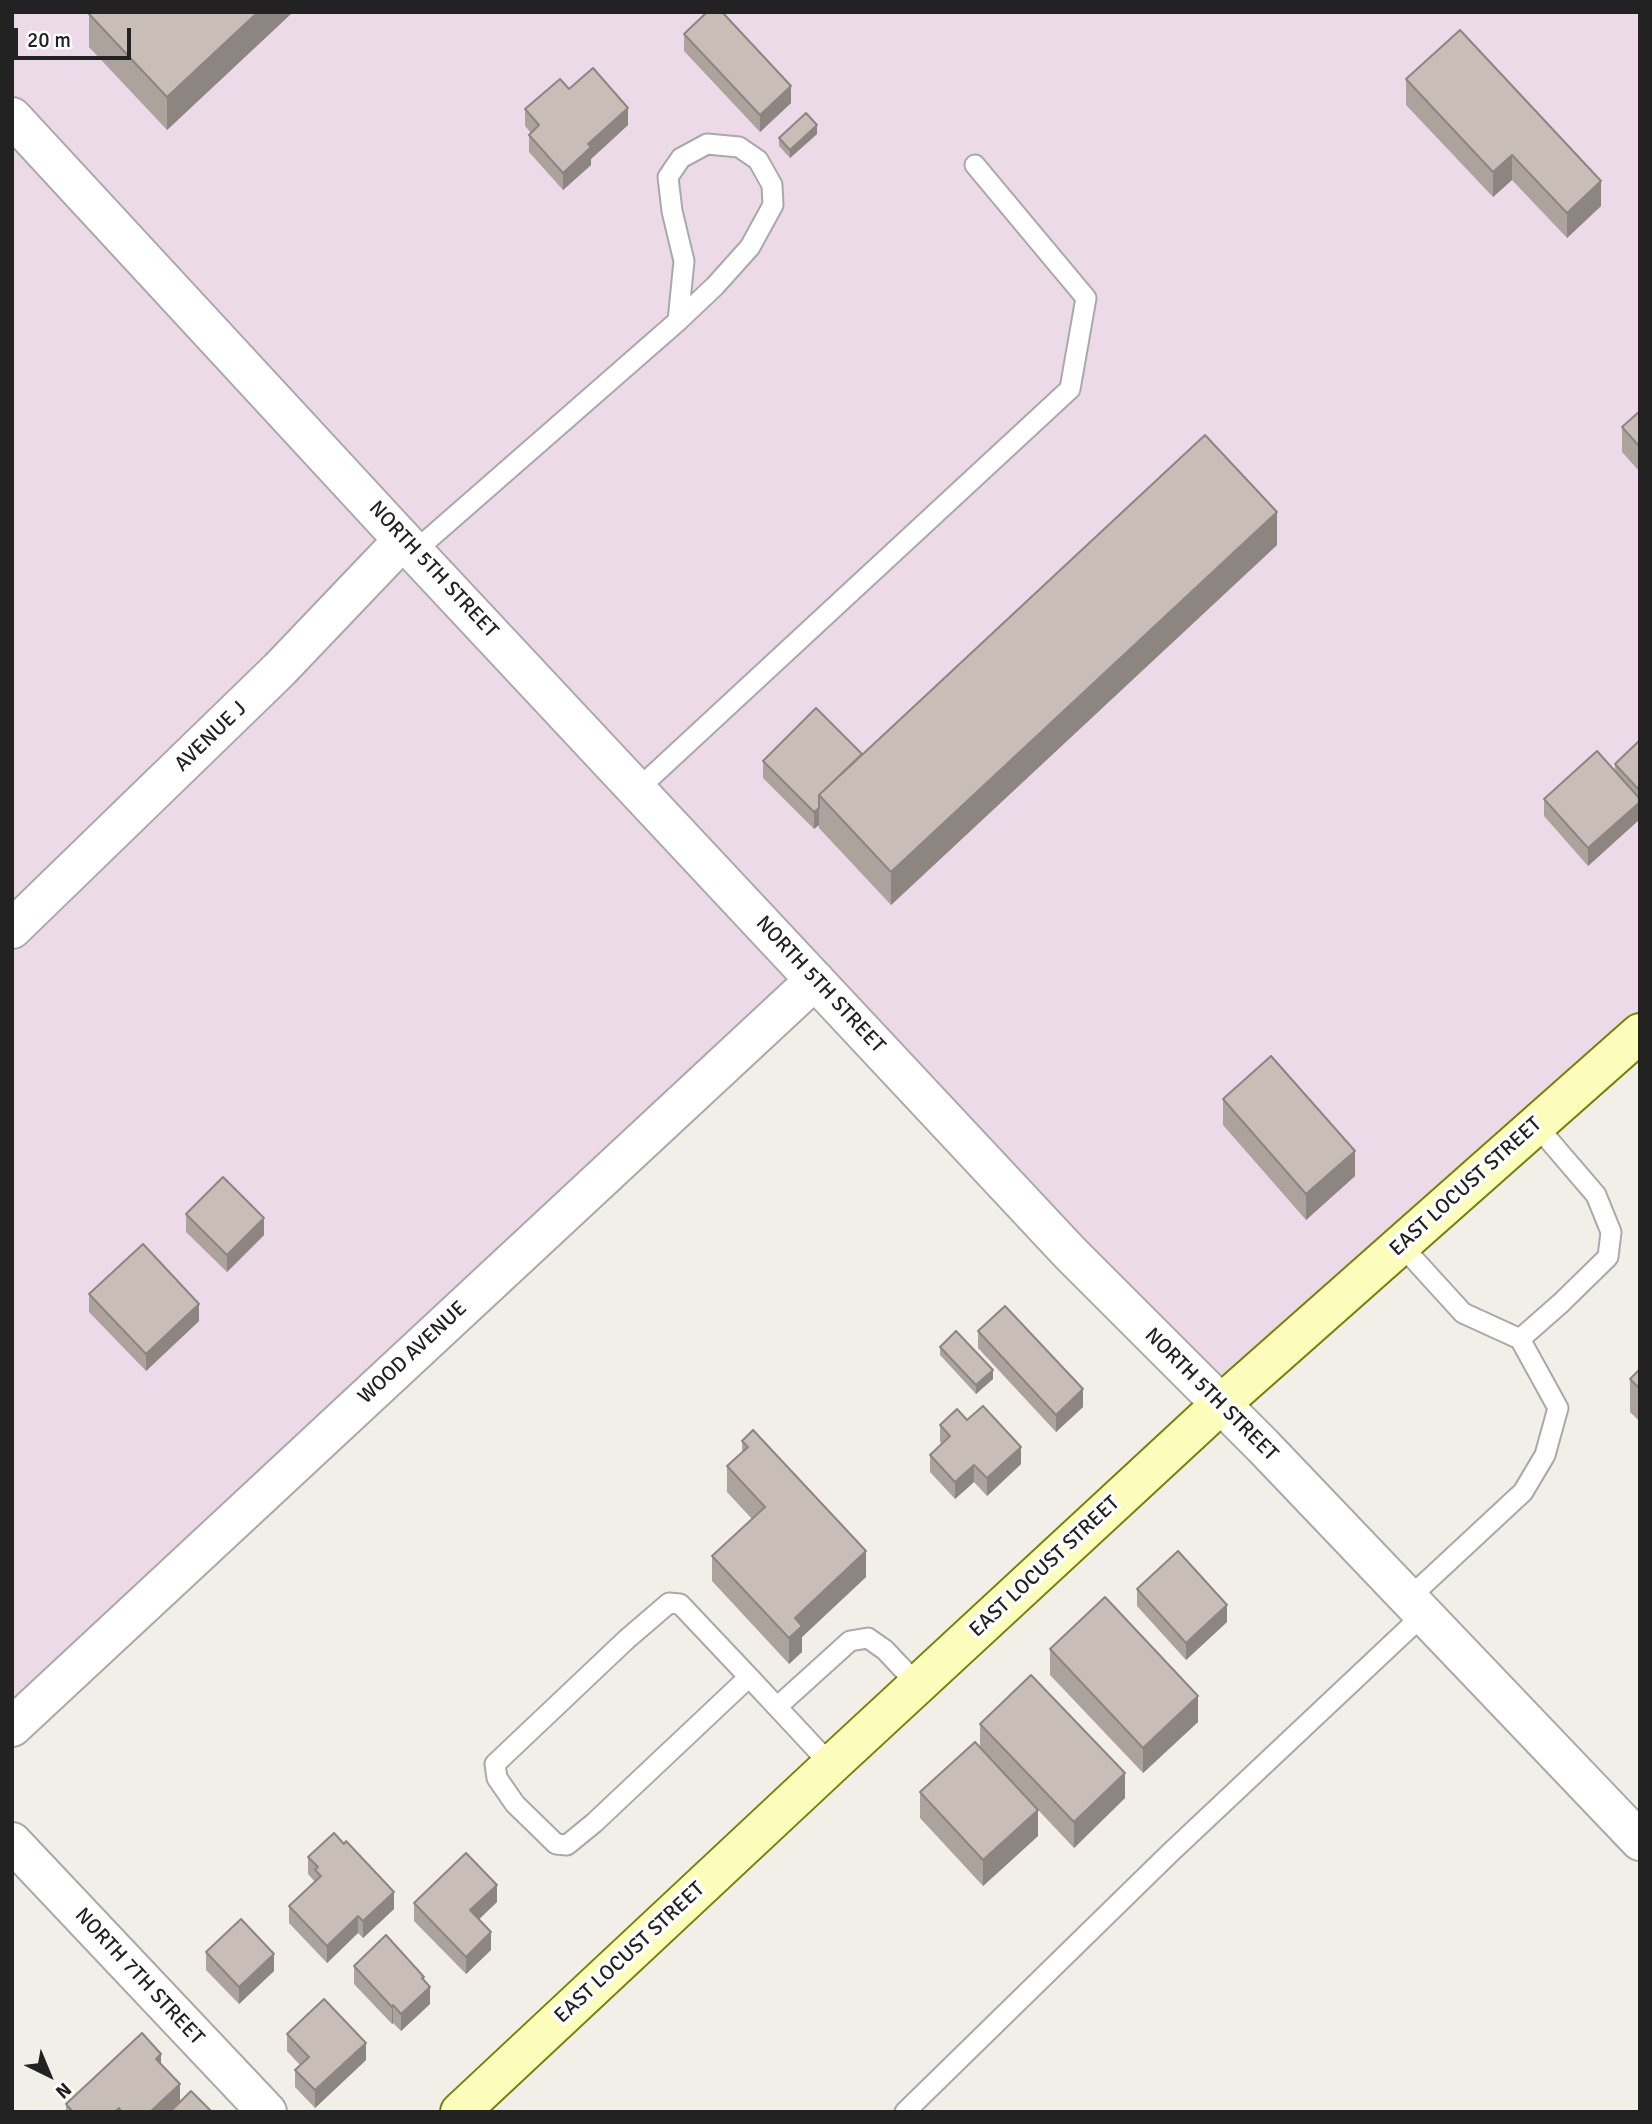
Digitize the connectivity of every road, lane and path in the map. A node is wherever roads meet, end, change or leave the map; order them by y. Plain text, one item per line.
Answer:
1 (12, 117) edge
2 (975, 165) dead end
3 (678, 320) junction
4 (409, 545) junction
5 (638, 789) junction
6 (12, 929) edge
7 (814, 980) junction
8 (1640, 1033) edge
9 (1536, 1125) junction
10 (1401, 1245) junction
11 (1520, 1339) junction
12 (1221, 1404) junction
13 (1416, 1606) junction
14 (749, 1677) junction
15 (918, 1685) junction
16 (777, 1707) junction
17 (12, 1727) edge
18 (831, 1765) junction
19 (1640, 1841) edge
20 (12, 1842) edge
21 (267, 2112) edge
22 (460, 2112) edge
23 (905, 2112) edge

1 - 4 street, NORTH 5TH STREET
2 - 5 lane
3 - 3 lane
3 - 4 lane
4 - 5 street, NORTH 5TH STREET
4 - 6 street, AVENUE J
5 - 7 street, NORTH 5TH STREET
7 - 12 street, NORTH 5TH STREET
7 - 17 street, WOOD AVENUE
8 - 9 main road, EAST LOCUST STREET
9 - 10 main road, EAST LOCUST STREET
9 - 11 lane
10 - 11 lane
10 - 12 main road, EAST LOCUST STREET
11 - 13 lane
12 - 13 street, NORTH 5TH STREET
12 - 15 main road, EAST LOCUST STREET
13 - 19 street, NORTH 5TH STREET
13 - 23 lane
14 - 14 lane
14 - 16 lane
15 - 16 lane
15 - 18 main road, EAST LOCUST STREET
16 - 18 lane
18 - 22 main road, EAST LOCUST STREET
20 - 21 street, NORTH 7TH STREET

